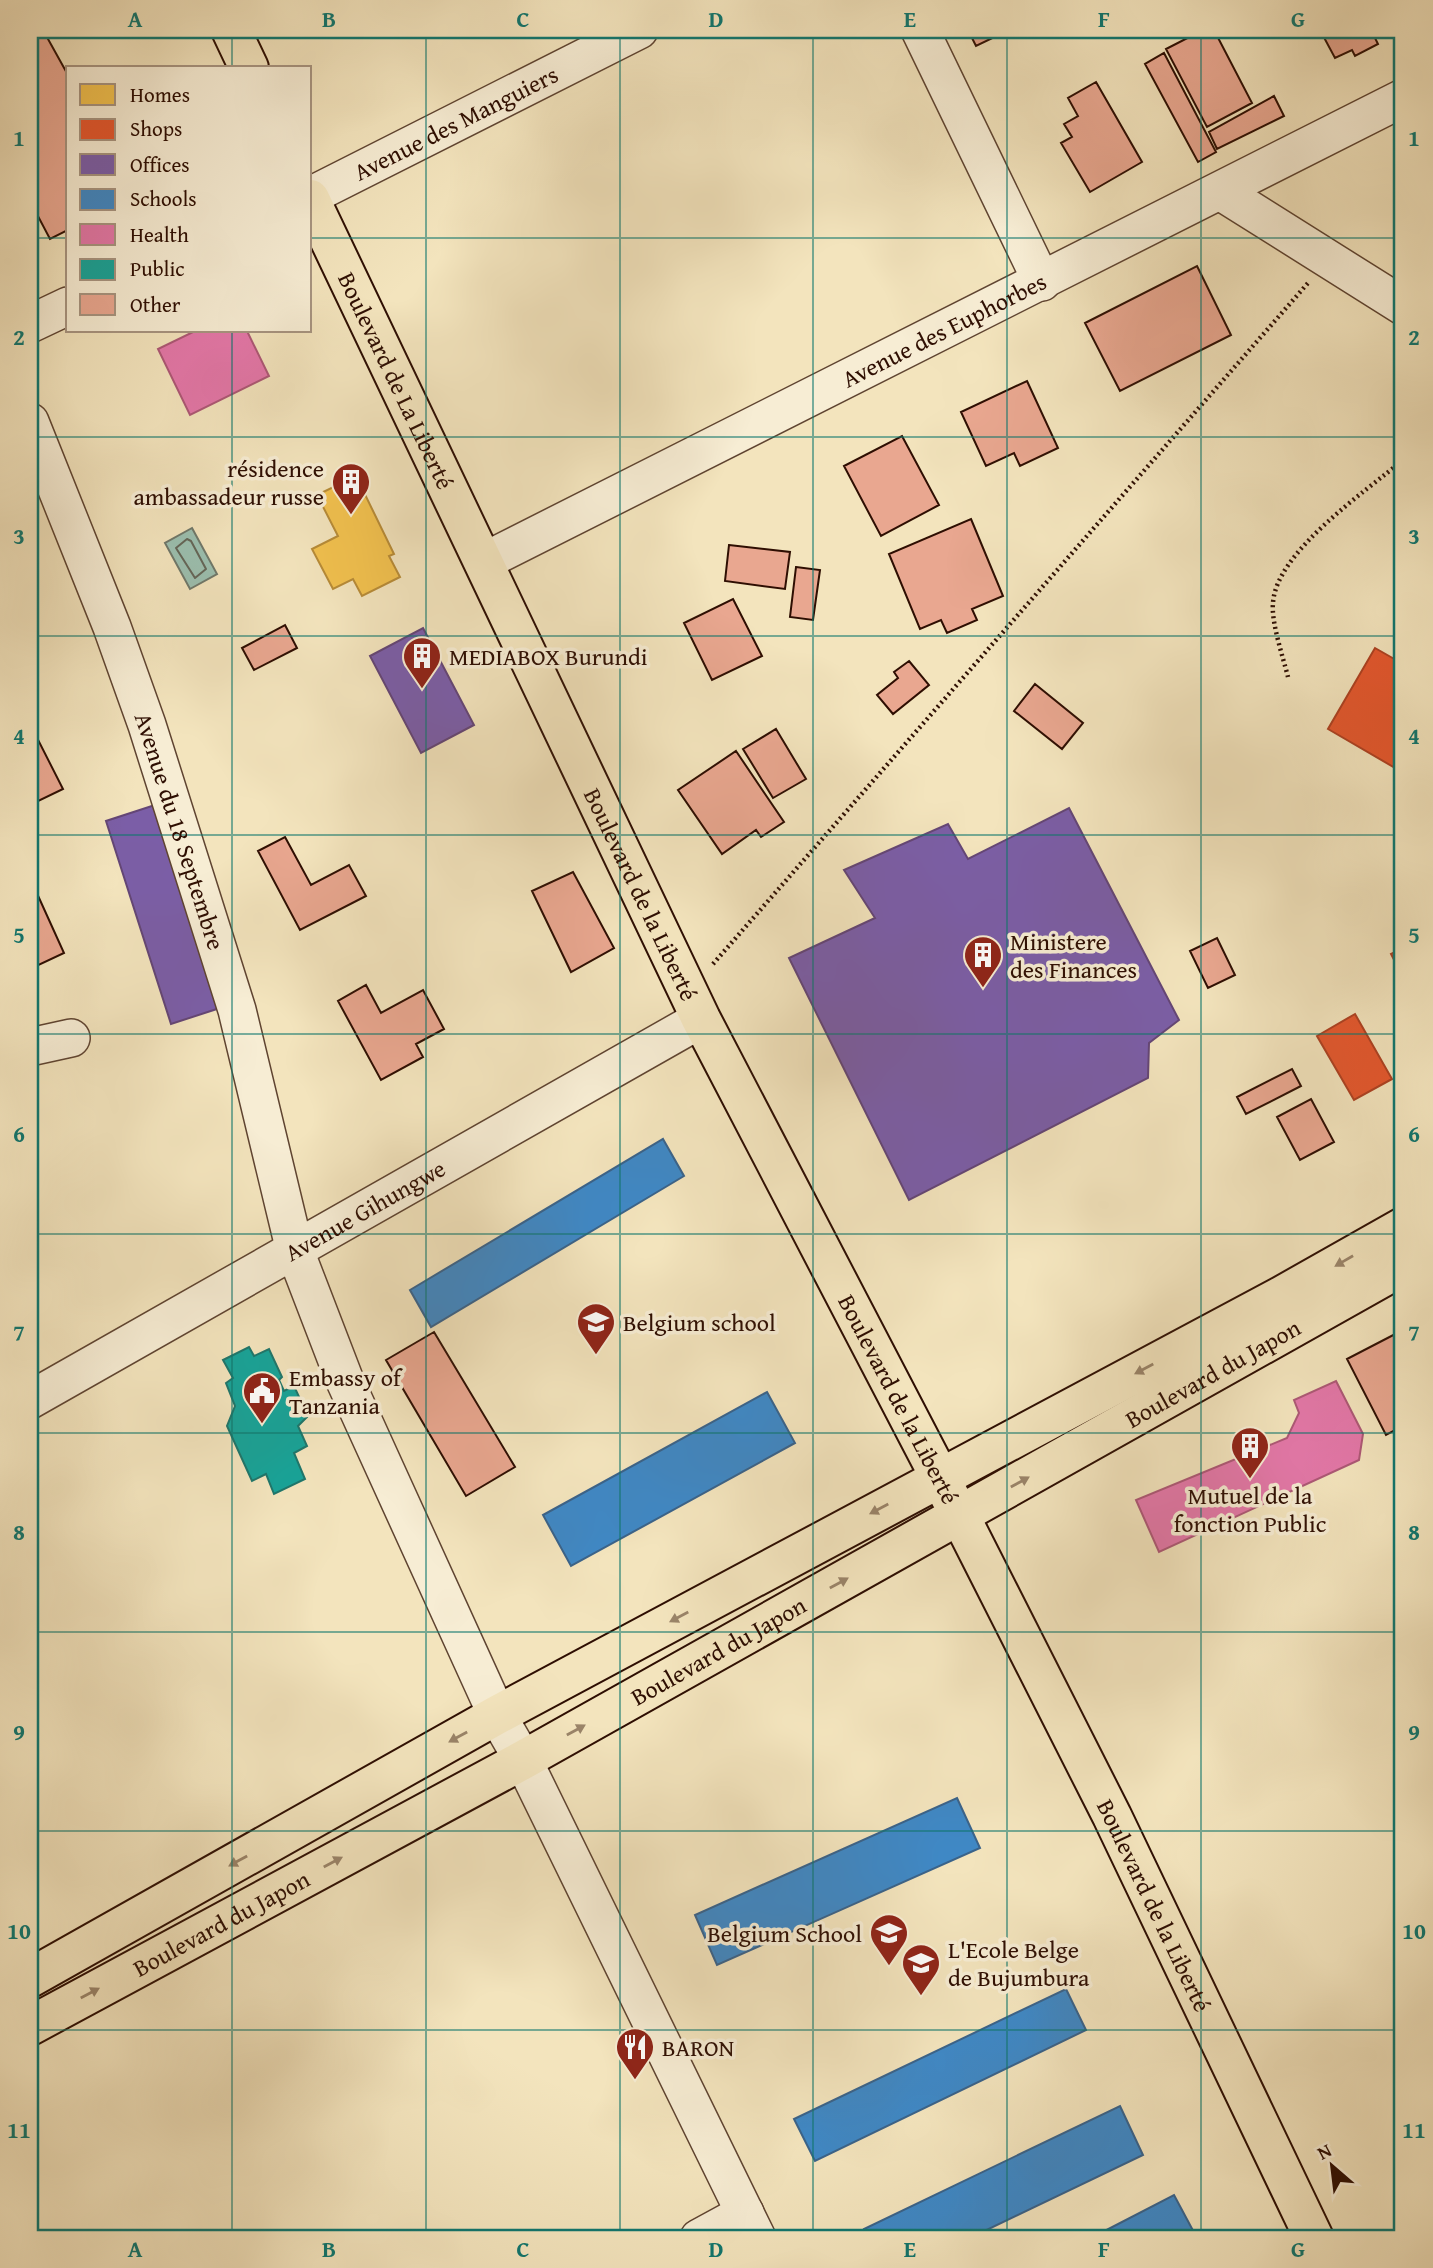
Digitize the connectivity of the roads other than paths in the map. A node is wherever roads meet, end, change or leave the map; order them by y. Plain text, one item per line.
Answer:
1 (231, 30) edge
2 (639, 30) edge
3 (920, 30) edge
4 (248, 66) edge
5 (1403, 98) edge
6 (1220, 191) junction
7 (312, 196) edge
8 (312, 201) edge
9 (1042, 282) junction
10 (1403, 306) edge
11 (66, 307) edge
12 (30, 324) edge
13 (30, 422) edge
14 (485, 561) junction
15 (695, 1006) junction
16 (71, 1038) dead end
17 (30, 1047) edge
18 (1403, 1227) edge
19 (295, 1251) junction
20 (1403, 1266) edge
21 (30, 1401) edge
22 (939, 1477) junction
23 (960, 1516) junction
24 (498, 1715) junction
25 (523, 1760) junction
26 (30, 1978) edge
27 (30, 2026) edge
28 (751, 2226) edge
29 (699, 2238) edge
30 (1314, 2238) edge

1 - 4 main road
2 - 7 street, Avenue des Manguiers
3 - 9 street
5 - 6 street, Avenue des Euphorbes
6 - 9 street, Avenue des Euphorbes
6 - 10 street
8 - 14 main road, Boulevard de La Liberté
9 - 14 street, Avenue des Euphorbes
11 - 12 street
13 - 19 street, Avenue du 18 Septembre
14 - 15 main road, Boulevard de la Liberté
15 - 19 street, Avenue Gihungwe
15 - 22 main road, Boulevard de la Liberté
16 - 17 street
18 -> 22 main road, Boulevard du Japon
19 - 21 street, Avenue Gihungwe
19 - 24 street, Avenue du 18 Septembre
23 -> 20 main road, Boulevard du Japon
22 - 23 main road, Boulevard de la Liberté
22 -> 24 main road, Boulevard du Japon
25 -> 23 main road, Boulevard du Japon
23 - 30 main road, Boulevard de la Liberté
24 - 25 street, Avenue du 18 Septembre
24 -> 26 main road, Boulevard du Japon
27 -> 25 main road, Boulevard du Japon
25 - 28 street, Avenue du 18 Septembre
28 - 29 street

